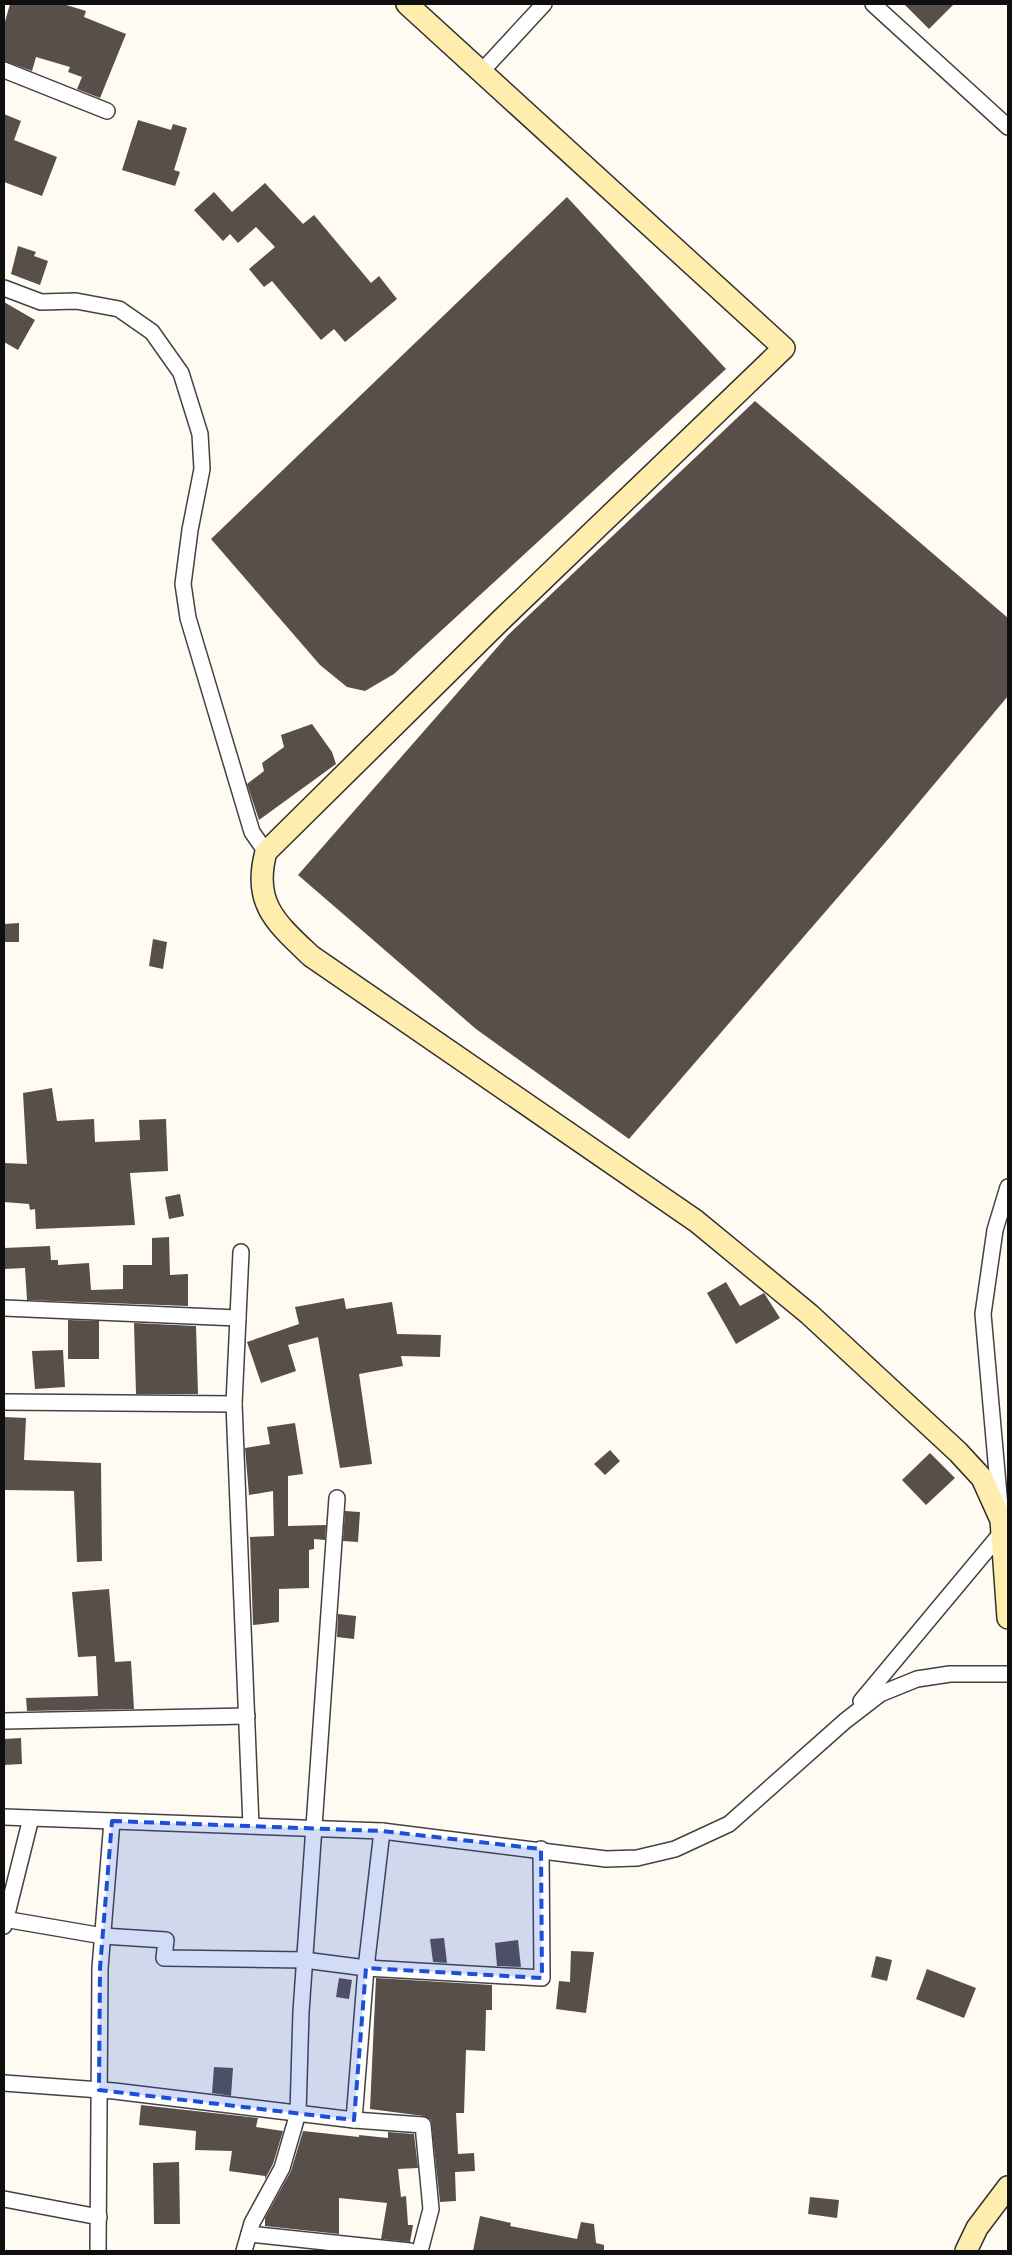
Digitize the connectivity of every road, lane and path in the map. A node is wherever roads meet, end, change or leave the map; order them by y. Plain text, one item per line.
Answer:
1 (407, 4) edge
2 (544, 4) edge
3 (873, 4) edge
4 (4, 70) edge
5 (482, 71) junction
6 (107, 111) dead end
7 (1008, 127) edge
8 (4, 288) edge
9 (266, 852) junction
10 (1008, 1187) edge
11 (1002, 1229) edge
12 (241, 1252) dead end
13 (4, 1308) edge
14 (238, 1318) junction
15 (4, 1402) edge
16 (234, 1404) junction
17 (337, 1498) dead end
18 (1004, 1524) edge
19 (1008, 1618) edge
20 (1008, 1674) edge
21 (247, 1716) junction
22 (4, 1721) edge
23 (844, 1721) junction
24 (4, 1817) edge
25 (31, 1818) junction
26 (112, 1821) junction
27 (251, 1826) junction
28 (313, 1828) junction
29 (382, 1831) junction
30 (541, 1849) junction
31 (4, 1921) edge
32 (103, 1936) junction
33 (304, 1960) junction
34 (366, 1968) junction
35 (4, 2083) edge
36 (100, 2090) junction
37 (298, 2113) junction
38 (354, 2120) junction
39 (1008, 2188) edge
40 (4, 2199) edge
41 (99, 2216) junction
42 (249, 2234) junction
43 (98, 2251) edge
44 (244, 2251) edge
45 (410, 2251) edge
46 (420, 2251) edge
47 (966, 2251) edge

1 - 5 street
2 - 5 street
3 - 7 street
4 - 6 street
5 - 9 street
8 - 9 street
9 - 18 street
10 - 11 street
11 - 18 street
12 - 14 street
13 - 14 street
14 - 16 street
15 - 16 street
16 - 21 street
17 - 28 street
18 - 19 street
18 - 23 street
20 - 23 street
21 - 22 street
21 - 27 street
23 - 30 street
24 - 25 street
25 - 26 street
25 - 31 street
26 - 27 street
26 - 32 street
27 - 28 street
28 - 29 street
28 - 33 street
29 - 30 street
29 - 34 street
30 - 34 street
31 - 32 street
32 - 33 street
32 - 36 street
33 - 34 street
33 - 37 street
34 - 38 street
35 - 36 street
36 - 37 street
36 - 41 street
37 - 38 street
37 - 42 street
38 - 46 street
39 - 47 street
40 - 41 street
41 - 43 street
42 - 44 street
42 - 45 street

